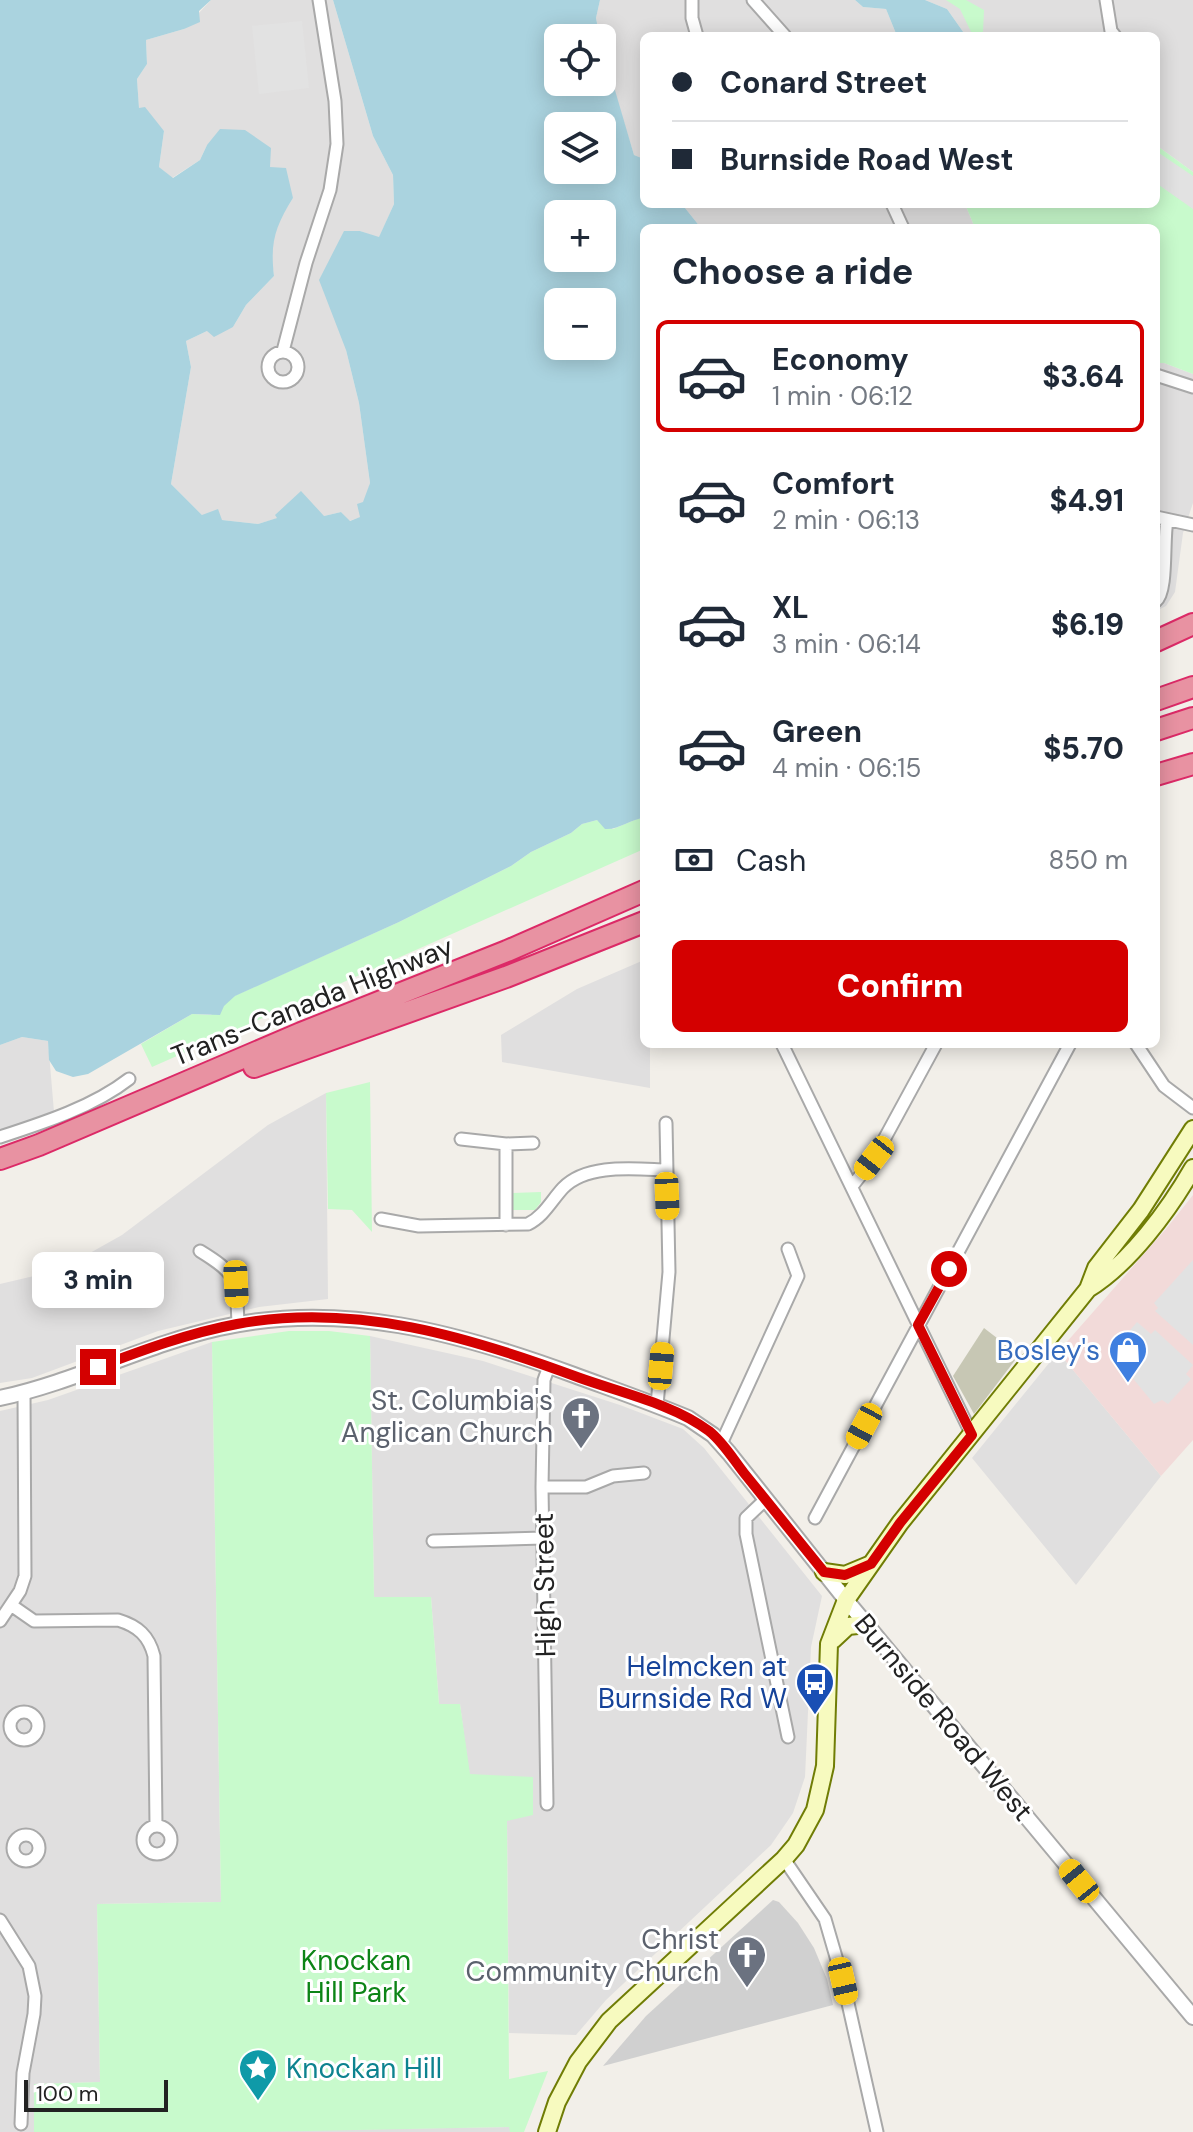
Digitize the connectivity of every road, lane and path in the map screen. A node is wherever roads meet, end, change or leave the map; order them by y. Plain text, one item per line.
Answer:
1 (319, 0) edge
2 (692, 0) edge
3 (753, 0) edge
4 (1106, 0) edge
5 (696, 32) edge
6 (781, 32) edge
7 (1112, 32) edge
8 (283, 351) dead end
9 (1160, 376) edge
10 (1193, 387) edge
11 (1162, 518) edge
12 (1193, 525) edge
13 (1160, 598) edge
14 (1193, 624) edge
15 (1160, 639) edge
16 (1193, 687) edge
17 (1160, 699) edge
18 (1193, 718) edge
19 (1160, 729) edge
20 (1193, 764) edge
21 (1193, 771) edge
22 (1160, 775) edge
23 (1160, 775) edge
24 (640, 884) edge
25 (640, 893) edge
26 (640, 924) edge
27 (640, 931) edge
28 (588, 946) junction
29 (507, 951) junction
30 (784, 1048) edge
31 (793, 1048) edge
32 (934, 1048) edge
33 (1068, 1048) edge
34 (1139, 1048) edge
35 (788, 1056) junction
36 (129, 1079) dead end
37 (1193, 1108) edge
38 (666, 1123) dead end
39 (1193, 1129) edge
40 (0, 1137) edge
41 (461, 1139) dead end
42 (533, 1143) dead end
43 (506, 1144) junction
44 (0, 1159) edge
45 (1193, 1168) edge
46 (666, 1170) junction
47 (0, 1174) edge
48 (853, 1185) junction
49 (381, 1219) dead end
50 (506, 1225) junction
51 (788, 1249) dead end
52 (200, 1251) dead end
53 (1088, 1289) junction
54 (238, 1324) junction
55 (918, 1325) junction
56 (549, 1366) junction
57 (24, 1393) junction
58 (0, 1398) edge
59 (657, 1405) junction
60 (972, 1435) junction
61 (721, 1444) junction
62 (644, 1473) dead end
63 (542, 1487) junction
64 (766, 1499) junction
65 (815, 1518) dead end
66 (543, 1538) junction
67 (433, 1541) dead end
68 (871, 1564) junction
69 (824, 1572) junction
70 (846, 1600) junction
71 (11, 1605) junction
72 (0, 1621) edge
73 (867, 1624) junction
74 (829, 1644) junction
75 (788, 1737) dead end
76 (547, 1804) dead end
77 (156, 1826) dead end
78 (784, 1859) junction
79 (0, 1920) edge
80 (1193, 2017) edge
81 (21, 2124) dead end
82 (547, 2132) edge
83 (877, 2132) edge

1 - 8 street
2 - 5 street
3 - 6 street
4 - 7 street
9 - 10 street
11 - 12 street
11 - 13 street
14 - 15 highway
16 - 17 highway
18 - 19 highway
20 - 22 highway
21 - 23 highway
24 - 29 highway
25 - 29 highway, Trans-Canada Highway
26 - 28 highway, Trans-Canada Highway
27 - 28 highway
28 - 47 highway, Trans-Canada Highway
29 - 44 highway, Trans-Canada Highway
30 - 35 street
31 - 35 street
32 - 48 street
33 - 55 street
34 - 37 street
35 - 48 street
36 - 40 street
38 - 46 street
39 - 53 main road
41 - 43 street
42 - 43 street
43 - 50 street
45 - 53 main road
46 - 50 street
46 - 59 street
48 - 55 street
49 - 50 street
51 - 61 street
52 - 54 street
53 - 60 main road
54 - 56 street, Burnside Road West
54 - 57 street, Burnside Road West
55 - 60 street
55 - 65 street
56 - 59 street, Burnside Road West
56 - 63 street, High Street
57 - 58 street, Burnside Road West
57 - 71 street
59 - 61 street, Burnside Road West
60 - 68 main road
61 - 64 street, Burnside Road West
62 - 63 street
63 - 66 street, High Street
64 - 69 street, Burnside Road West
64 - 75 street
66 - 67 street
66 - 76 street, High Street
68 - 69 main road
68 - 70 main road
69 - 70 street, Burnside Road West
70 - 73 street, Burnside Road West
70 - 74 main road
71 - 72 street
71 - 77 street
73 - 74 main road
73 - 80 street, Burnside Road West
74 - 78 main road
78 - 82 main road
78 - 83 street
79 - 81 street

